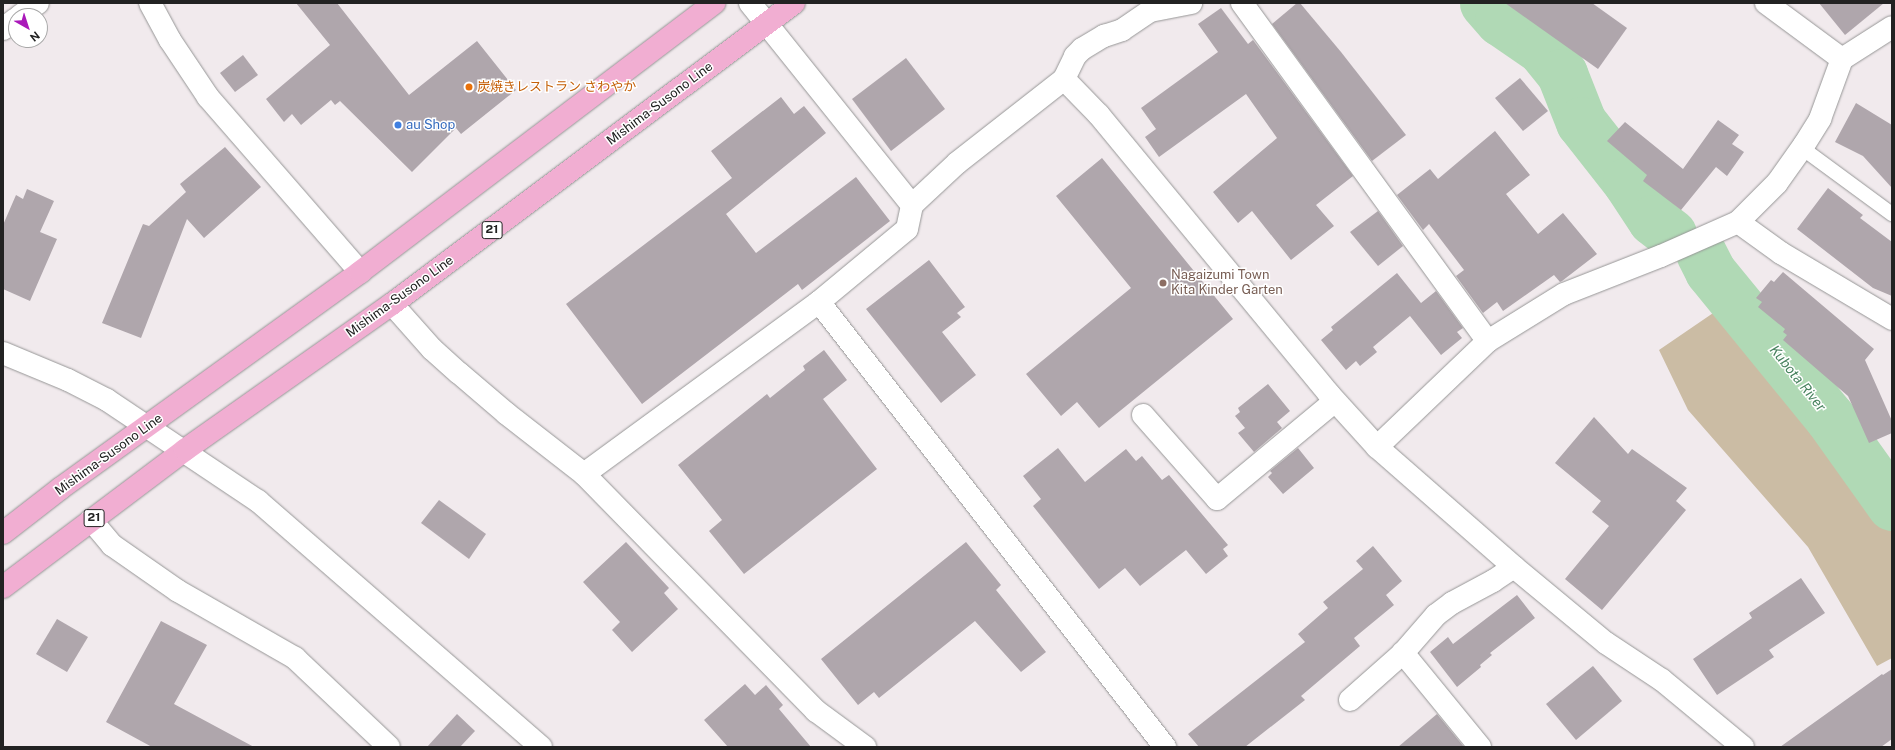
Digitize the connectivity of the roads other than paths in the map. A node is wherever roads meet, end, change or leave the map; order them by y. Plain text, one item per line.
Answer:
1 (150, 3) edge
2 (715, 3) edge
3 (750, 3) edge
4 (794, 3) edge
5 (1190, 3) edge
6 (1242, 3) edge
7 (1766, 3) edge
8 (765, 25) junction
9 (1892, 27) edge
10 (1842, 59) junction
11 (1064, 80) junction
12 (1802, 148) junction
13 (912, 205) junction
14 (1892, 214) edge
15 (1738, 222) junction
16 (360, 272) junction
17 (819, 302) junction
18 (392, 304) junction
19 (1892, 319) edge
20 (1488, 341) junction
21 (3, 353) edge
22 (1335, 401) junction
23 (1143, 415) dead end
24 (147, 428) junction
25 (1377, 446) junction
26 (185, 450) junction
27 (584, 474) junction
28 (91, 520) junction
29 (3, 533) edge
30 (1514, 568) junction
31 (3, 586) edge
32 (1403, 653) junction
33 (1350, 700) dead end
34 (389, 747) edge
35 (541, 747) edge
36 (865, 747) edge
37 (1165, 747) edge
38 (1480, 747) edge
39 (1743, 747) edge

1 - 16 street
2 - 16 main road, Mishima-Susono Line
3 - 8 street
4 - 8 main road, Mishima-Susono Line / 21
5 - 11 street
6 - 20 street
7 - 10 street
8 - 13 street
8 - 18 main road, Mishima-Susono Line / 21
9 - 10 street
10 - 12 street
11 - 13 street
11 - 22 street
12 - 14 lane
12 - 15 street
13 - 17 street
15 - 19 street
15 - 20 street
16 - 24 main road, Mishima-Susono Line
17 - 27 street
17 - 37 street
18 - 26 main road, Mishima-Susono Line / 21
18 - 27 street
20 - 25 street
21 - 24 street
22 - 23 street
22 - 25 street
24 - 26 street
24 - 29 main road, Mishima-Susono Line
25 - 30 street
26 - 28 main road, Mishima-Susono Line / 21
26 - 35 street
27 - 36 street
28 - 31 main road, Mishima-Susono Line / 21
28 - 34 street
30 - 32 street
30 - 39 street
32 - 33 street
32 - 38 street

